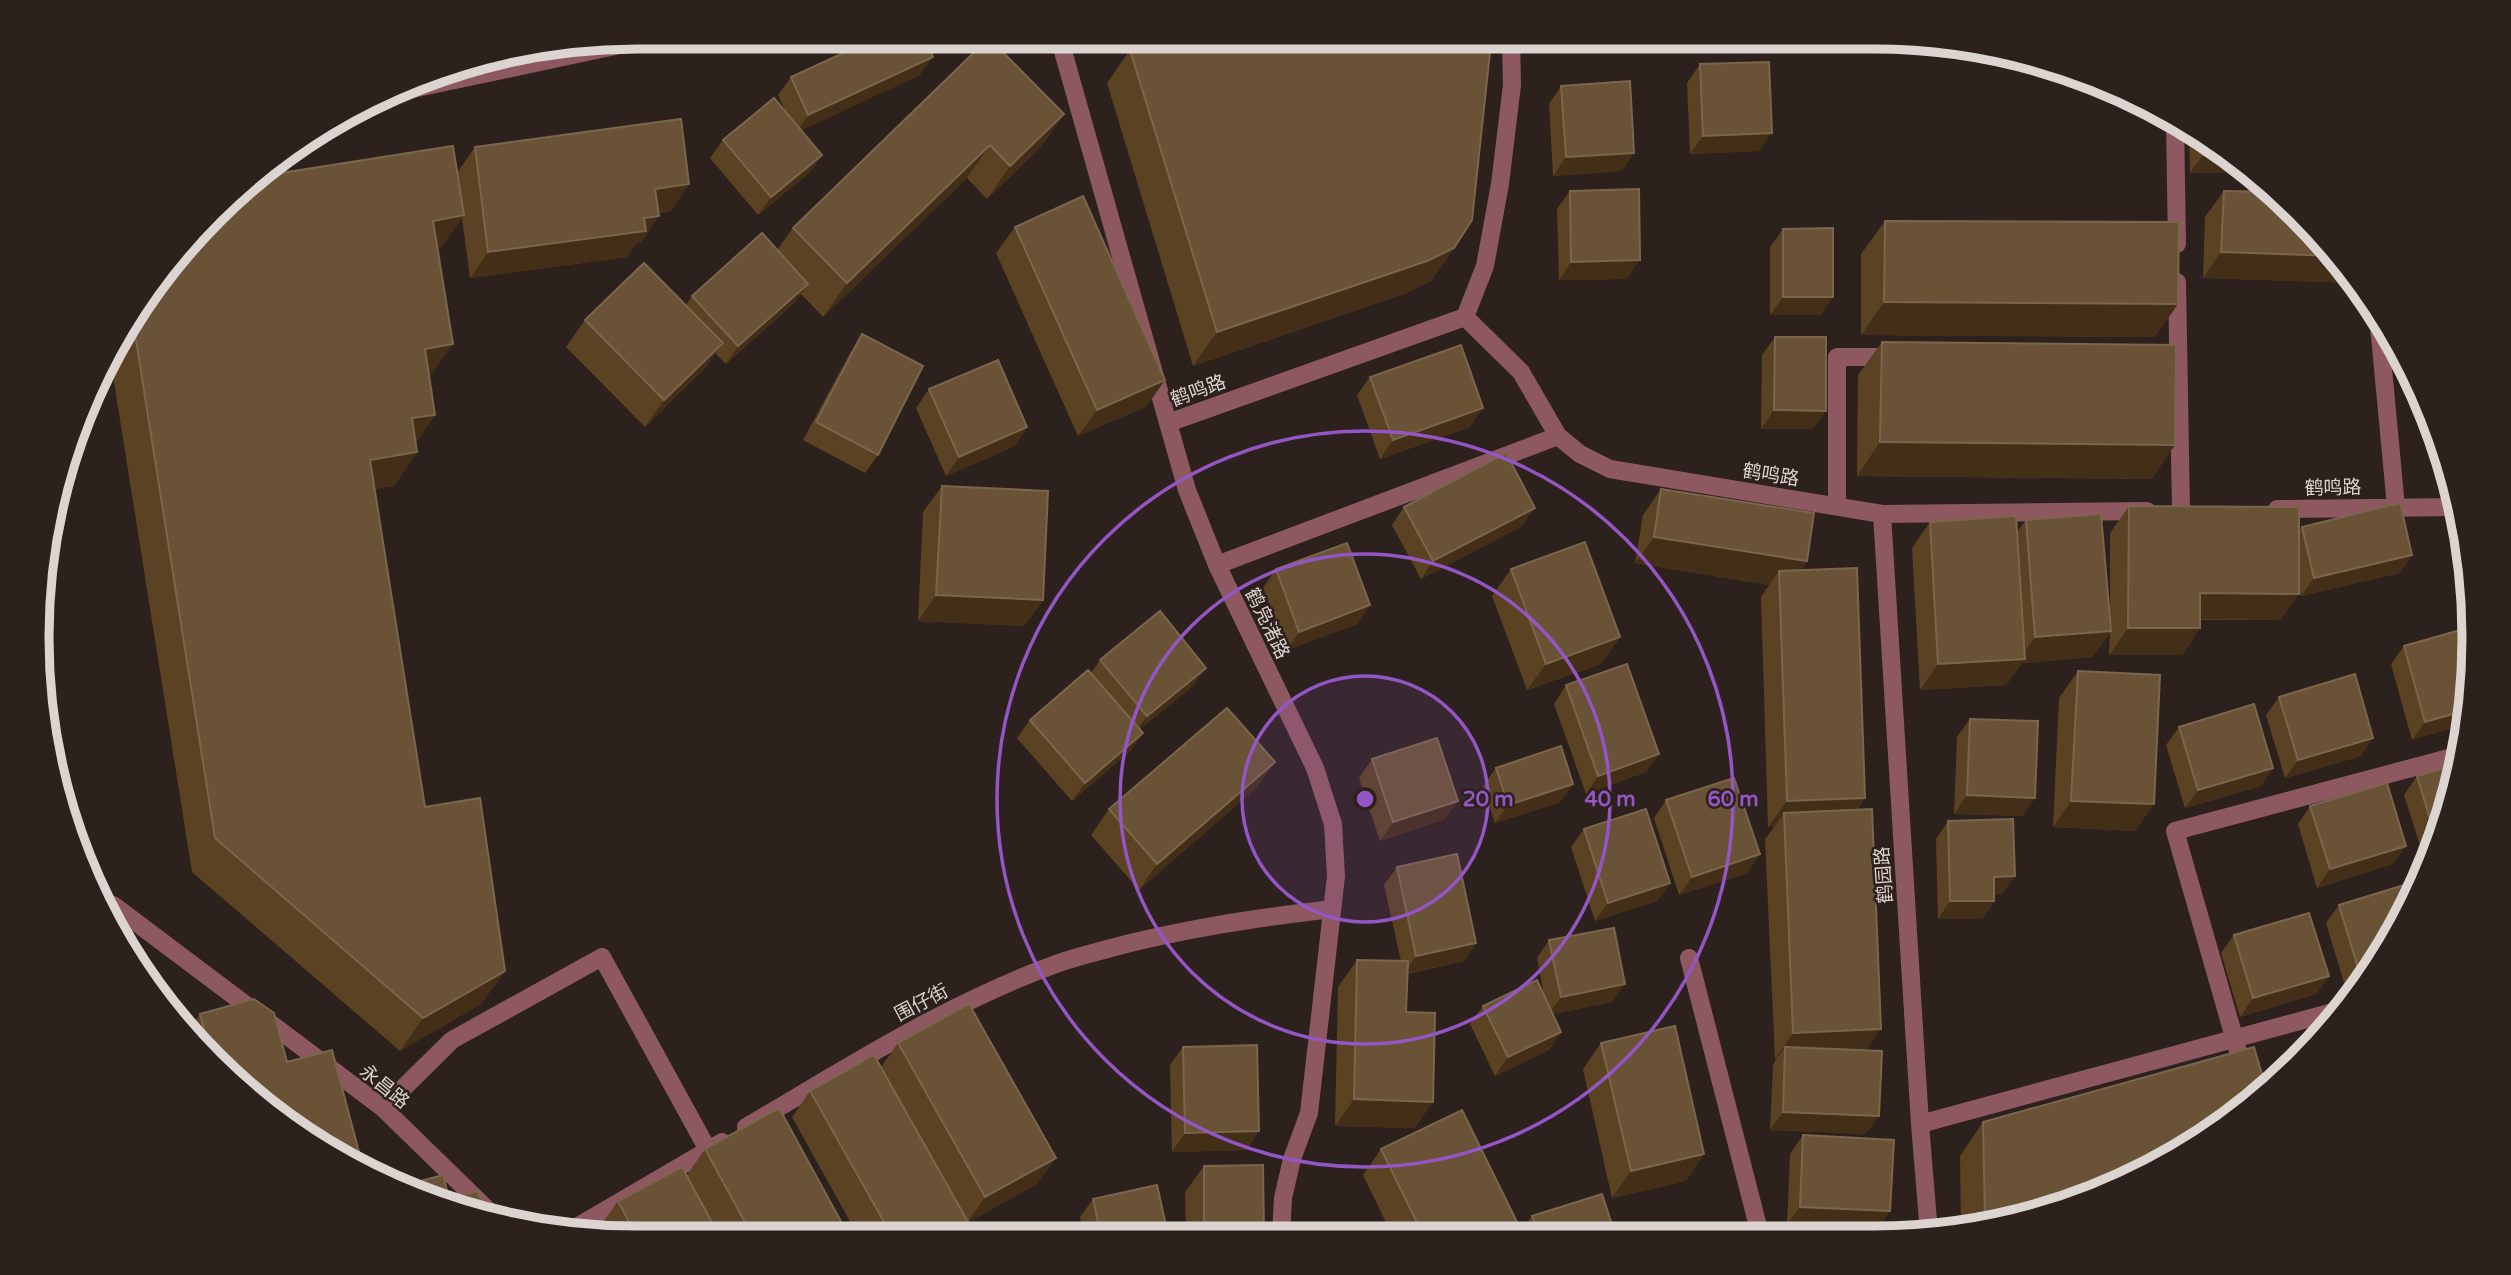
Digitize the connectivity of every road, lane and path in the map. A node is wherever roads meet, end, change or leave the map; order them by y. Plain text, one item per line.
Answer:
1 (1062, 49) edge
2 (1510, 49) edge
3 (593, 51) edge
4 (440, 83) edge
5 (2175, 132) edge
6 (1465, 317) junction
7 (2380, 339) edge
8 (1919, 357) edge
9 (1168, 423) junction
10 (1558, 436) junction
11 (1838, 506) junction
12 (2447, 507) edge
13 (2396, 508) junction
14 (2262, 509) edge
15 (1882, 514) junction
16 (1217, 565) junction
17 (2450, 758) edge
18 (114, 906) edge
19 (1332, 909) junction
20 (1689, 958) dead end
21 (2326, 1014) edge
22 (2235, 1039) junction
23 (2249, 1088) edge
24 (383, 1108) junction
25 (1920, 1125) junction
26 (708, 1150) junction
27 (483, 1205) edge
28 (583, 1223) edge
29 (1928, 1223) edge
30 (1281, 1226) edge
31 (1758, 1226) edge

1 - 9 street, 鹤凫渚路
2 - 6 street
3 - 4 street
5 - 15 street, 鹤鸣路
6 - 9 street, 鹤鸣路
6 - 10 street, 鹤鸣路
7 - 13 street
8 - 11 street
9 - 16 street, 鹤凫渚路
10 - 11 street, 鹤鸣路
10 - 16 street
11 - 15 street, 鹤鸣路
12 - 13 street, 鹤鸣路
13 - 14 street, 鹤鸣路
15 - 25 street, 鹤园路
16 - 19 street, 鹤凫渚路
17 - 22 street
18 - 24 street, 永昌路
19 - 26 street, 围仔街
19 - 30 street, 鹤凫渚路
20 - 31 street
21 - 22 street
22 - 23 street
22 - 25 street
24 - 26 street
24 - 27 street, 永昌路
25 - 29 street, 鹤园路
26 - 28 street, 围仔街

